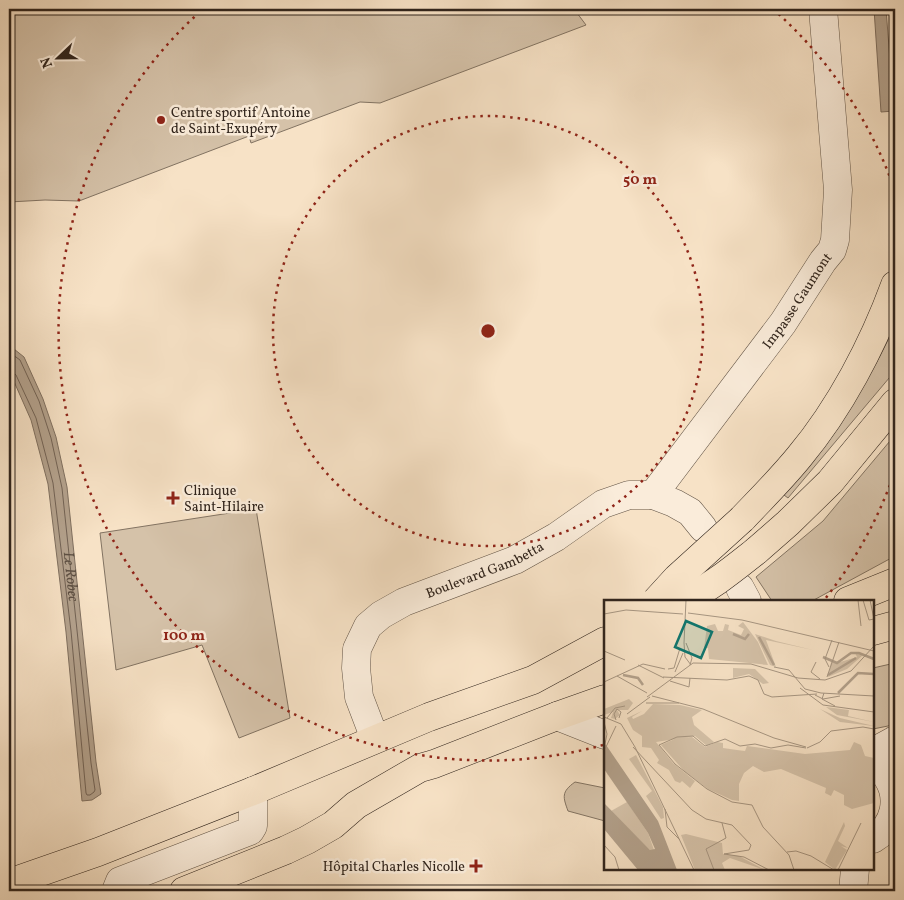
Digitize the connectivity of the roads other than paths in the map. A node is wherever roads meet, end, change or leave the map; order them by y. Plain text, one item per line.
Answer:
1 (822, 9) edge
2 (895, 285) edge
3 (895, 404) edge
4 (653, 495) junction
5 (703, 528) dead end
6 (895, 582) edge
7 (657, 600) edge
8 (684, 600) edge
9 (850, 600) edge
10 (895, 625) edge
11 (874, 631) edge
12 (604, 642) edge
13 (604, 699) edge
14 (557, 716) junction
15 (604, 735) edge
16 (375, 739) junction
17 (895, 740) edge
18 (874, 751) edge
19 (874, 764) edge
20 (253, 791) junction
21 (895, 802) edge
22 (874, 839) edge
23 (855, 870) edge
24 (9, 883) edge
25 (116, 891) edge
26 (184, 891) edge
27 (853, 891) edge

1 - 4 street, Impasse Gaumont
2 - 7 main road, bridge
3 - 8 main road, bridge
4 - 5 street, Boulevard Gambetta
4 - 16 street, Boulevard Gambetta
6 - 9 main road
10 - 11 main road
12 - 16 main road
13 - 14 main road
14 - 15 street
14 - 26 main road
16 - 20 main road
17 - 18 street
19 - 21 street
20 - 24 main road
20 - 25 street
21 - 22 street
23 - 27 street

